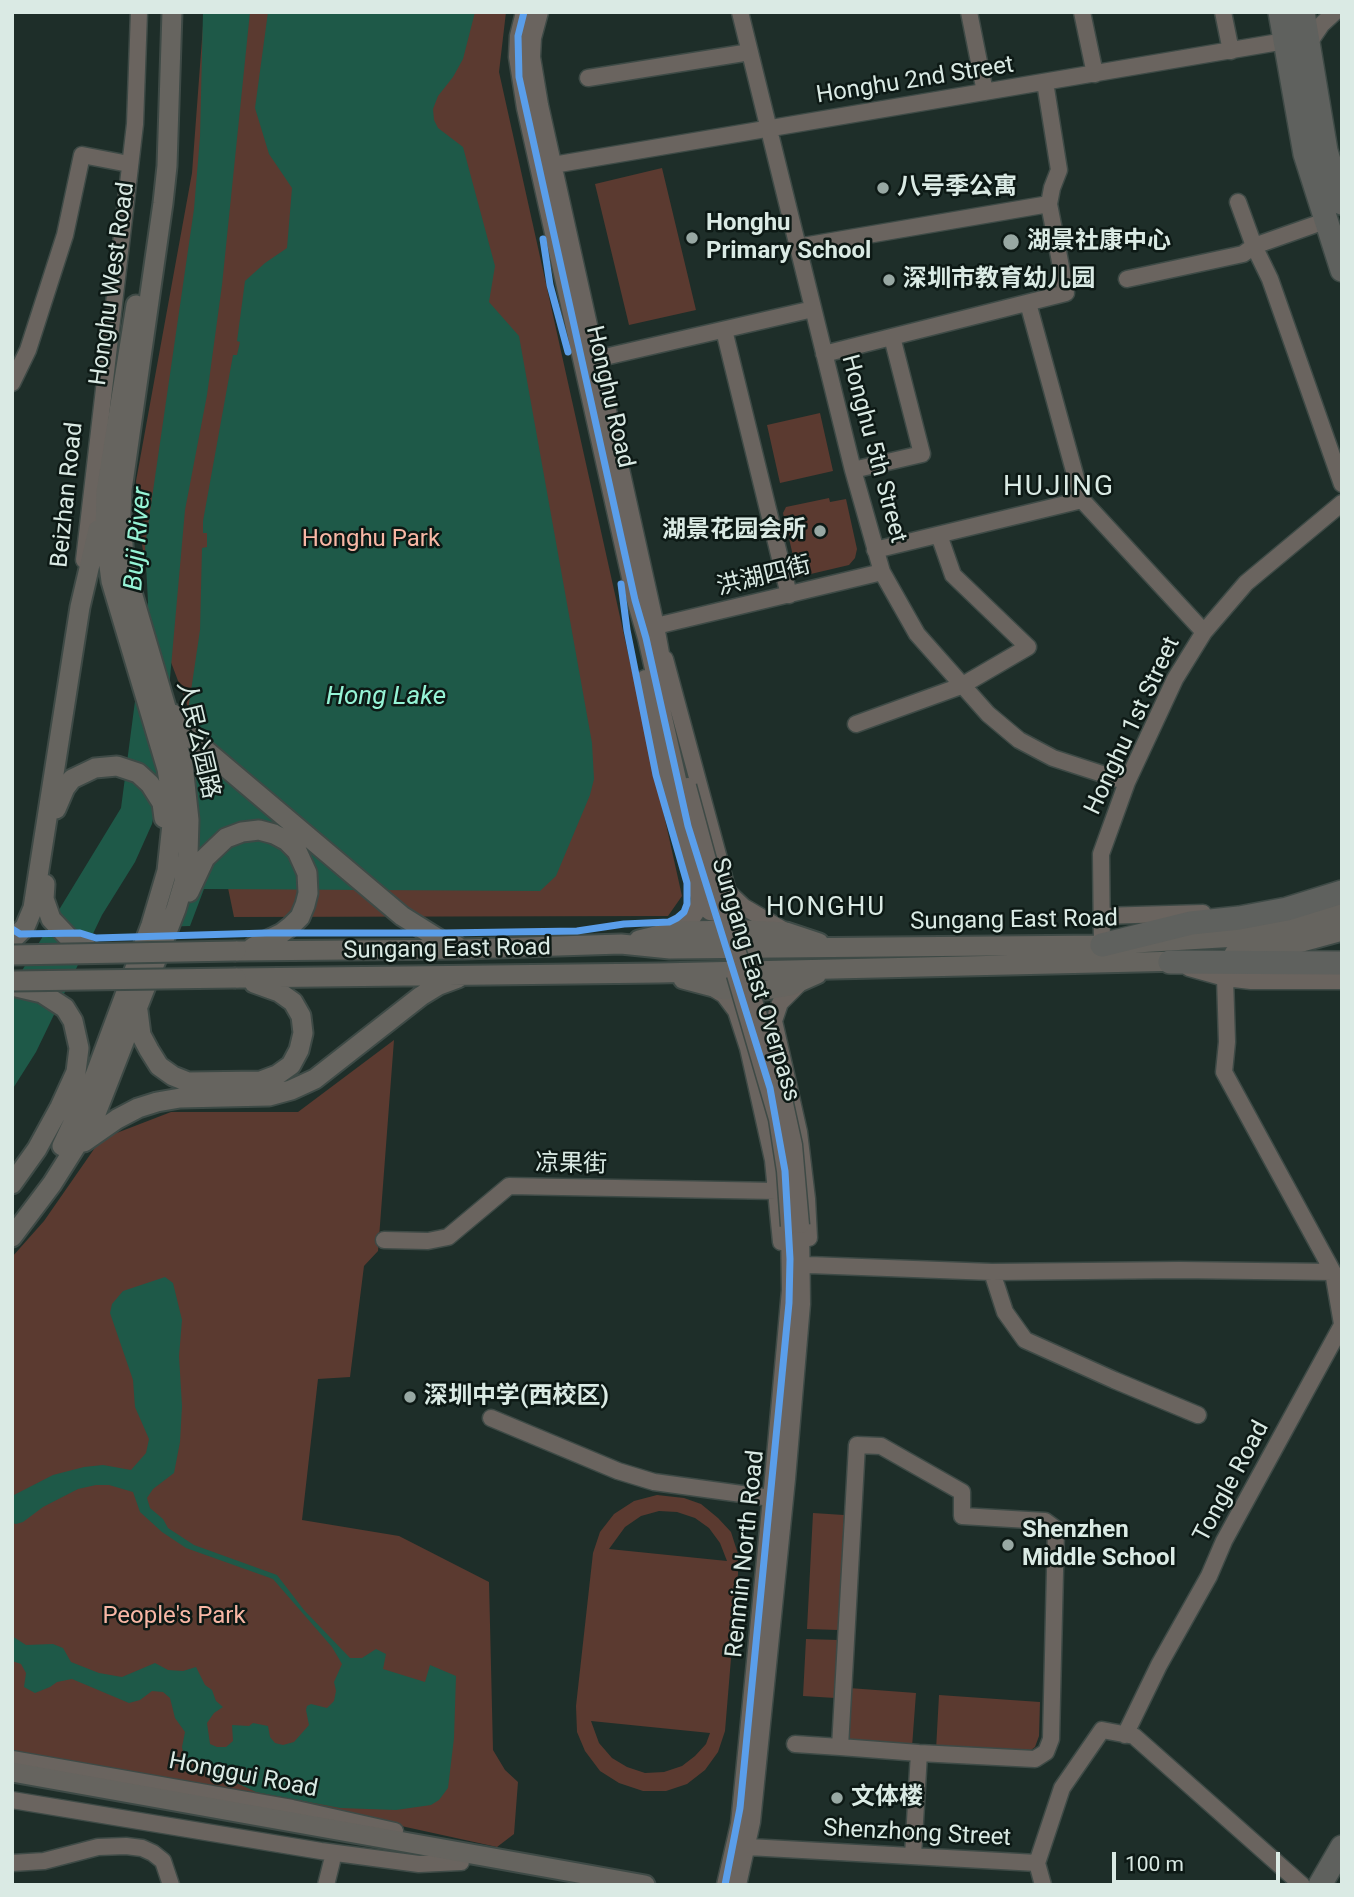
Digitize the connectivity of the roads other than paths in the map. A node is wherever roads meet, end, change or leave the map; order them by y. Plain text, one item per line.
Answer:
1 (139, 12) edge
2 (159, 12) edge
3 (172, 12) edge
4 (524, 12) edge
5 (540, 12) edge
6 (740, 12) edge
7 (969, 12) edge
8 (1082, 12) edge
9 (1223, 12) edge
10 (1280, 12) edge
11 (1303, 12) edge
12 (1335, 12) edge
13 (1285, 41) junction
14 (1309, 43) junction
15 (1231, 51) junction
16 (750, 52) junction
17 (1095, 74) junction
18 (588, 78) dead end
19 (1045, 82) junction
20 (985, 92) junction
21 (768, 128) junction
22 (129, 164) junction
23 (553, 165) junction
24 (1238, 202) dead end
25 (1342, 203) edge
26 (1049, 204) junction
27 (1325, 221) junction
28 (1254, 246) junction
29 (797, 247) junction
30 (1342, 270) edge
31 (1127, 279) dead end
32 (1028, 303) junction
33 (813, 309) junction
34 (724, 330) junction
35 (892, 337) junction
36 (824, 354) junction
37 (596, 359) junction
38 (12, 383) edge
39 (853, 470) junction
40 (1342, 484) edge
41 (106, 492) junction
42 (1082, 500) junction
43 (1342, 503) edge
44 (939, 535) junction
45 (875, 550) junction
46 (116, 561) junction
47 (882, 572) junction
48 (789, 595) junction
49 (635, 600) junction
50 (80, 607) junction
51 (656, 626) junction
52 (1204, 632) junction
53 (961, 686) junction
54 (163, 695) junction
55 (856, 724) dead end
56 (1127, 782) junction
57 (684, 787) junction
58 (47, 842) junction
59 (170, 847) junction
60 (728, 892) junction
61 (1340, 896) edge
62 (699, 898) junction
63 (176, 909) junction
64 (1101, 916) junction
65 (160, 928) junction
66 (1342, 930) edge
67 (676, 932) junction
68 (786, 932) junction
69 (12, 940) edge
70 (621, 944) junction
71 (1102, 945) junction
72 (464, 949) junction
73 (840, 949) junction
74 (240, 951) junction
75 (95, 954) junction
76 (12, 955) edge
77 (1170, 962) junction
78 (1342, 963) edge
79 (826, 969) junction
80 (659, 972) junction
81 (472, 974) junction
82 (236, 978) junction
83 (1225, 978) junction
84 (803, 980) junction
85 (1342, 981) edge
86 (12, 984) edge
87 (706, 985) junction
88 (138, 1009) junction
89 (75, 1149) junction
90 (12, 1184) edge
91 (776, 1192) junction
92 (12, 1215) edge
93 (795, 1226) junction
94 (12, 1237) edge
95 (384, 1240) dead end
96 (809, 1265) junction
97 (992, 1272) junction
98 (1333, 1272) junction
99 (789, 1303) junction
100 (801, 1317) junction
101 (1342, 1325) edge
102 (1198, 1415) dead end
103 (491, 1418) dead end
104 (771, 1498) junction
105 (1125, 1735) junction
106 (795, 1744) dead end
107 (840, 1747) junction
108 (919, 1753) junction
109 (12, 1759) edge
110 (12, 1772) edge
111 (12, 1782) edge
112 (12, 1800) edge
113 (363, 1840) junction
114 (748, 1847) junction
115 (1342, 1847) edge
116 (913, 1856) junction
117 (461, 1858) junction
118 (332, 1861) dead end
119 (12, 1863) edge
120 (1037, 1863) junction
121 (171, 1885) edge
122 (326, 1885) edge
123 (573, 1885) edge
124 (645, 1885) edge
125 (725, 1885) edge
126 (738, 1885) edge
127 (1043, 1885) edge
128 (1290, 1885) edge
129 (1303, 1885) edge
130 (1320, 1885) edge

1 - 22 street, Beizhan Road
2 - 41 main road, Honghu West Road
3 - 46 main road, Honghu West Road
4 - 49 street, Honghu Road
5 - 23 street, Honghu Road
6 - 16 street, Honghu 5th Street
7 - 20 street
8 - 17 street
9 - 15 street
10 - 13 highway
11 - 14 highway
12 - 14 street
13 - 15 street, Honghu 2nd Street
13 - 27 highway
14 - 25 highway
15 - 17 street, Honghu 2nd Street
16 - 18 street
16 - 21 street, Honghu 5th Street
17 - 19 street, Honghu 2nd Street
19 - 20 street, Honghu 2nd Street
19 - 26 street
20 - 21 street, Honghu 2nd Street
21 - 23 street, Honghu 2nd Street
21 - 29 street, Honghu 5th Street
22 - 38 street
22 - 50 street, Beizhan Road
23 - 37 street, Honghu Road
24 - 28 street
26 - 29 street
26 - 32 street
27 - 28 street
27 - 30 highway
28 - 31 street
28 - 40 street
29 - 33 street, Honghu 5th Street
32 - 35 street
32 - 42 street
33 - 34 street
33 - 36 street, Honghu 5th Street
34 - 37 street
34 - 48 street
35 - 36 street
35 - 39 street
36 - 39 street, Honghu 5th Street
37 - 51 street, Honghu Road
39 - 45 street, Honghu 5th Street
41 - 46 main road, Honghu West Road
41 - 50 main road
42 - 44 street
42 - 52 street
43 - 52 street, Honghu 1st Street
44 - 45 street
44 - 53 street
45 - 47 street, Honghu 5th Street
46 - 54 main road, 人民公园路
46 - 59 main road, 人民公园路
47 - 48 street, 洪湖四街
47 - 53 street, Honghu 5th Street
48 - 51 street, 洪湖四街
49 - 57 street, Honghu Road
49 - 62 street
50 - 58 main road
51 - 57 street, Honghu Road
51 - 60 street
52 - 56 street, Honghu 1st Street
53 - 55 street
53 - 56 street, Honghu 5th Street
54 - 63 main road, 人民公园路
54 - 72 main road
56 - 64 street, Honghu 1st Street
57 - 93 street, Sungang East Overpass, bridge
58 - 59 main road
58 - 69 main road
58 - 75 main road
59 - 65 main road, 人民公园路
60 - 62 street
60 - 68 street
61 - 64 street
61 - 71 highway
62 - 67 street
63 - 65 main road, 人民公园路
63 - 74 main road
64 - 71 street, Honghu 1st Street
65 - 88 main road
65 - 92 main road
66 - 77 main road, Sungang East Road
67 - 68 main road
67 - 70 main road
68 - 73 main road
70 - 72 main road, Sungang East Road
70 - 73 main road, Sungang East Road
71 - 73 main road, Sungang East Road
72 - 74 main road, Sungang East Road
74 - 75 main road, Sungang East Road, bridge
75 - 76 main road, Sungang East Road, bridge
77 - 78 highway
77 - 79 main road, Sungang East Road
77 - 83 street
79 - 80 main road, Sungang East Road
79 - 84 main road
80 - 81 main road, Sungang East Road
80 - 87 main road
81 - 82 main road, Sungang East Road
81 - 89 main road
82 - 86 main road, Sungang East Road, bridge
82 - 88 main road
83 - 85 street
83 - 98 street, Tongle Road
84 - 87 main road
84 - 96 street
86 - 90 main road
87 - 91 street
88 - 89 main road
89 - 94 main road
91 - 95 street, 凉果街
91 - 99 street
93 - 99 street, Renmin North Road
93 - 100 street, Renmin North Road
96 - 97 street
96 - 100 street
97 - 98 street
97 - 102 street
98 - 101 street, Tongle Road
99 - 104 street, Renmin North Road
100 - 114 street, Renmin North Road
101 - 105 street, Tongle Road
103 - 104 street
104 - 125 street, Renmin North Road
105 - 120 street, Shenzhong Street
105 - 128 street
105 - 129 street
106 - 107 street
107 - 108 street
107 - 108 street
108 - 116 street
109 - 113 street, Honggui Road
110 - 113 main road, Honggui Road
111 - 113 main road, Honggui Road
112 - 113 street, Honggui Road
113 - 117 main road, Honggui Road
114 - 116 street, Shenzhong Street
114 - 126 street, Renmin North Road
115 - 130 highway
116 - 120 street, Shenzhong Street
117 - 123 main road, Honggui Road
117 - 124 main road, Honggui Road
118 - 122 street
119 - 121 street
120 - 127 street

